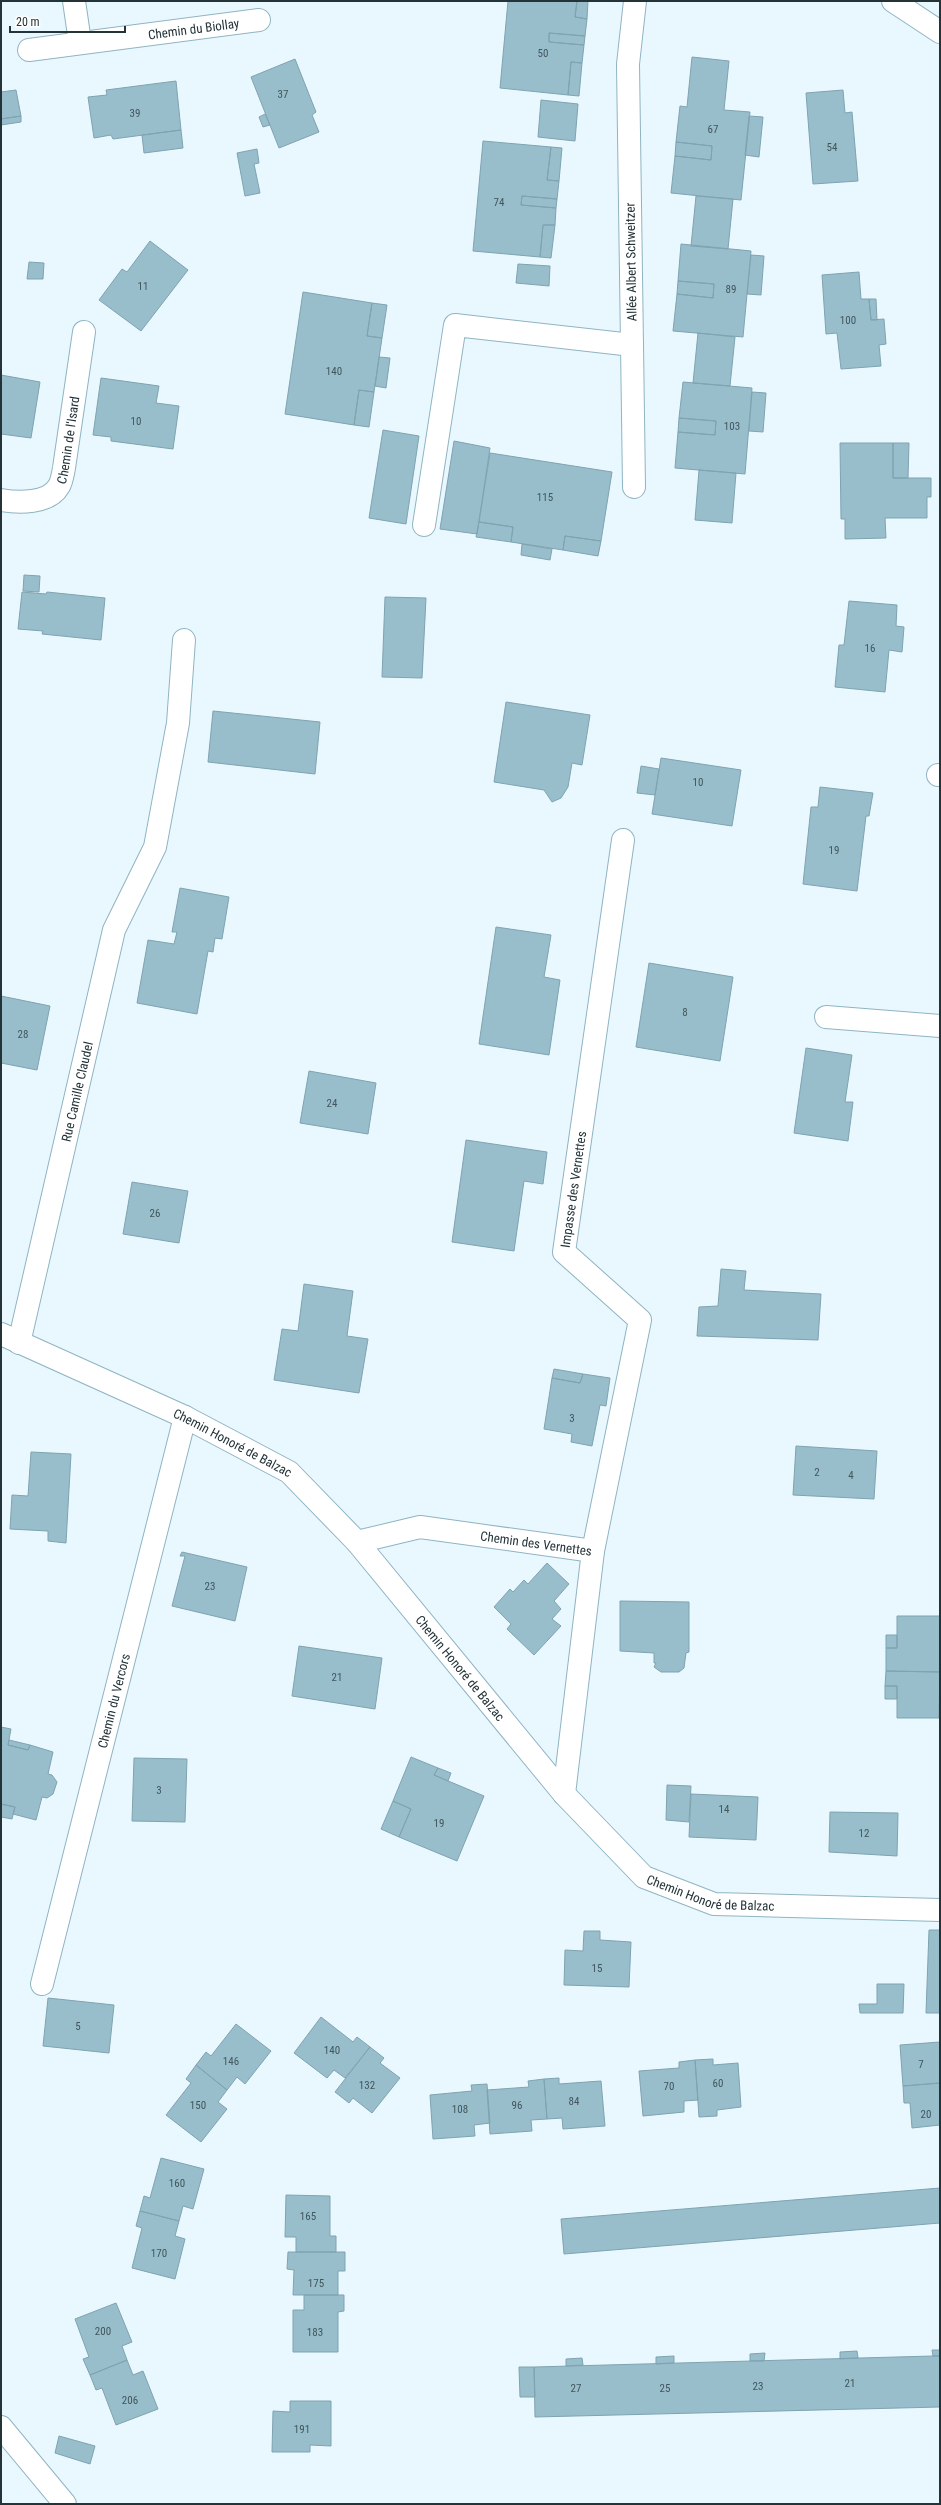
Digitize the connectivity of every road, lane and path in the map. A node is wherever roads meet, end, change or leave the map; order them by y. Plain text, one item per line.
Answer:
1 (74, 1) edge
2 (635, 1) edge
3 (893, 1) edge
4 (259, 20) dead end
5 (940, 32) edge
6 (80, 42) junction
7 (29, 50) dead end
8 (84, 332) dead end
9 (632, 345) junction
10 (634, 487) dead end
11 (1, 500) edge
12 (424, 525) dead end
13 (184, 640) dead end
14 (623, 840) dead end
15 (826, 1017) dead end
16 (940, 1026) edge
17 (10, 1338) edge
18 (185, 1417) junction
19 (357, 1542) junction
20 (594, 1551) junction
21 (564, 1794) junction
22 (940, 1910) edge
23 (42, 1984) dead end
24 (1, 2428) edge
25 (65, 2504) edge

1 - 6 street
2 - 9 street, Allée Albert Schweitzer
3 - 5 street
4 - 6 street, Chemin du Biollay
6 - 7 street, Chemin du Biollay
8 - 11 street, Chemin de l'Isard
9 - 10 street, Allée Albert Schweitzer
9 - 12 street
13 - 17 street, Rue Camille Claudel
14 - 20 street, Impasse des Vernettes
15 - 16 street
17 - 18 street, Chemin Honoré de Balzac
18 - 19 street, Chemin Honoré de Balzac
18 - 23 street, Chemin du Vercors
19 - 20 street, Chemin des Vernettes
19 - 21 street, Chemin Honoré de Balzac
20 - 21 street, Chemin des Vernettes
21 - 22 street, Chemin Honoré de Balzac
24 - 25 street

